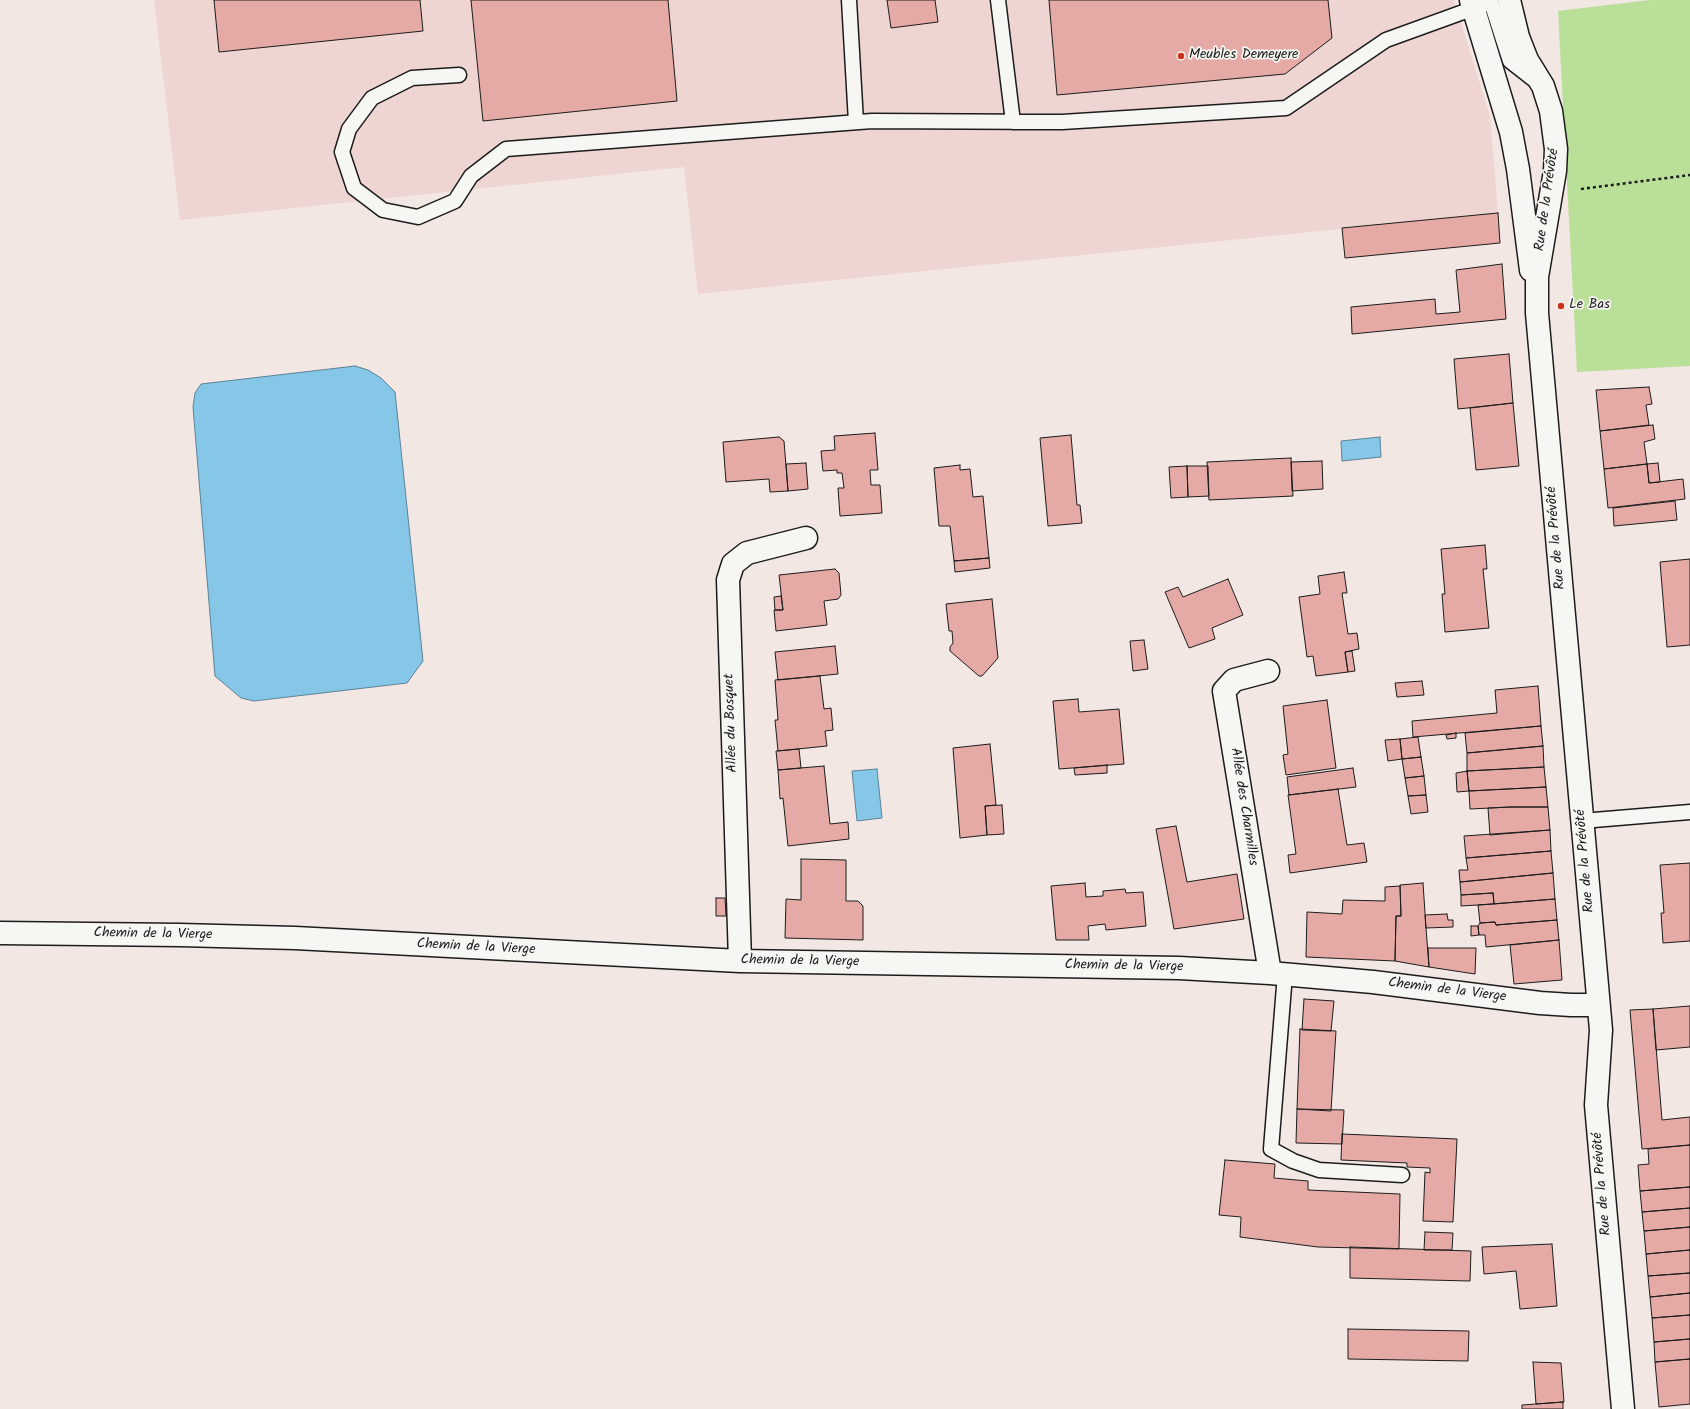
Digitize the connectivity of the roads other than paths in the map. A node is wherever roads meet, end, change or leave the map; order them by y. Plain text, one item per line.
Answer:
1 (849, 0) edge
2 (998, 0) edge
3 (1509, 0) edge
4 (1472, 4) edge
5 (459, 75) dead end
6 (1543, 86) junction
7 (856, 122) junction
8 (1013, 122) junction
9 (1537, 313) junction
10 (806, 538) dead end
11 (1268, 671) dead end
12 (1690, 812) edge
13 (1582, 821) junction
14 (0, 933) edge
15 (740, 961) junction
16 (1277, 974) junction
17 (1598, 1005) junction
18 (1402, 1175) dead end
19 (1623, 1409) edge

1 - 7 lane
2 - 8 lane
3 - 6 street, Rue de la Prévôté
4 - 6 lane
4 - 8 lane
4 - 9 street, Rue de la Prévôté
5 - 7 lane
6 - 9 street, Rue de la Prévôté
7 - 8 lane
9 - 13 street, Rue de la Prévôté
10 - 15 street, Allée du Bosquet
11 - 16 street, Allée des Charmilles
12 - 13 lane
13 - 17 street, Rue de la Prévôté
14 - 15 street, Chemin de la Vierge
15 - 16 street, Chemin de la Vierge
16 - 17 street, Chemin de la Vierge
16 - 18 lane
17 - 19 street, Rue de la Prévôté

